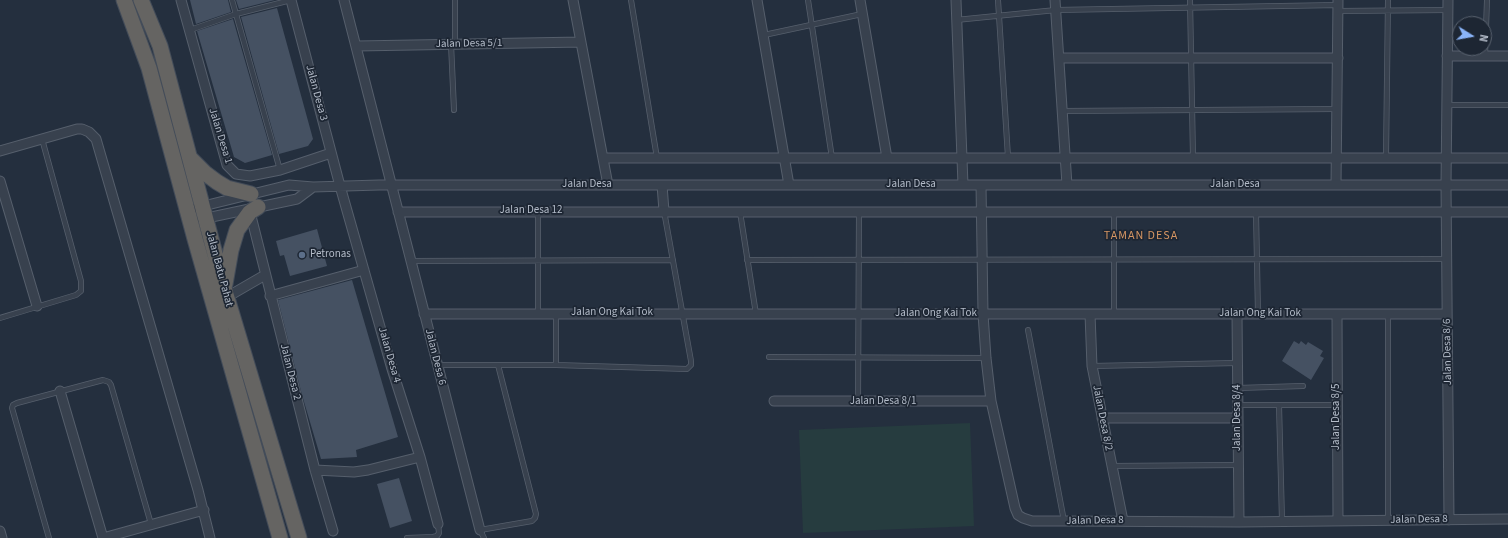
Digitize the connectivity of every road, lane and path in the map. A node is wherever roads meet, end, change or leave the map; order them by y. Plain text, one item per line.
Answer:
1 (124, 0) edge
2 (141, 0) edge
3 (181, 0) edge
4 (232, 0) edge
5 (291, 0) edge
6 (344, 0) edge
7 (455, 0) edge
8 (573, 0) edge
9 (632, 0) edge
10 (757, 0) edge
11 (808, 0) edge
12 (860, 0) edge
13 (956, 0) edge
14 (998, 0) edge
15 (1055, 0) edge
16 (1190, 0) edge
17 (1388, 0) edge
18 (1448, 0) edge
19 (1487, 0) edge
20 (1338, 5) edge
21 (1190, 8) junction
22 (1056, 10) junction
23 (1448, 10) junction
24 (1388, 11) junction
25 (236, 14) junction
26 (862, 14) junction
27 (999, 16) junction
28 (1487, 16) edge
29 (956, 20) junction
30 (812, 25) junction
31 (190, 30) junction
32 (764, 35) junction
33 (581, 42) junction
34 (453, 44) junction
35 (357, 46) junction
36 (1447, 56) junction
37 (1452, 56) edge
38 (1492, 56) edge
39 (1508, 56) edge
40 (1059, 58) junction
41 (1191, 58) junction
42 (1338, 58) junction
43 (1446, 105) junction
44 (1508, 105) edge
45 (1337, 109) junction
46 (454, 110) dead end
47 (1192, 110) junction
48 (1062, 111) junction
49 (42, 139) junction
50 (0, 151) edge
51 (332, 153) junction
52 (189, 157) junction
53 (784, 157) junction
54 (1008, 157) junction
55 (1065, 157) junction
56 (1193, 157) junction
57 (1337, 157) junction
58 (1386, 157) junction
59 (1446, 157) junction
60 (602, 158) junction
61 (658, 158) junction
62 (832, 158) junction
63 (887, 158) junction
64 (962, 158) junction
65 (1508, 158) edge
66 (280, 170) junction
67 (0, 181) edge
68 (345, 185) junction
69 (391, 185) junction
70 (608, 185) junction
71 (662, 185) junction
72 (789, 185) junction
73 (963, 185) junction
74 (981, 185) junction
75 (1067, 185) junction
76 (1336, 185) junction
77 (1446, 185) junction
78 (1508, 185) edge
79 (313, 187) junction
80 (250, 194) junction
81 (254, 209) junction
82 (538, 211) junction
83 (664, 211) junction
84 (204, 212) junction
85 (398, 212) junction
86 (740, 212) junction
87 (859, 212) junction
88 (982, 212) junction
89 (1114, 212) junction
90 (1256, 212) junction
91 (1446, 212) junction
92 (1508, 212) edge
93 (189, 216) junction
94 (1446, 259) junction
95 (538, 260) junction
96 (673, 260) junction
97 (747, 260) junction
98 (859, 260) junction
99 (982, 260) junction
100 (1114, 260) junction
101 (1257, 260) junction
102 (410, 261) junction
103 (364, 270) junction
104 (265, 275) junction
105 (225, 292) junction
106 (270, 296) junction
107 (37, 306) junction
108 (538, 313) junction
109 (556, 313) junction
110 (682, 313) junction
111 (424, 314) junction
112 (756, 314) junction
113 (860, 314) junction
114 (983, 314) junction
115 (1090, 314) junction
116 (1114, 314) junction
117 (1237, 314) junction
118 (1258, 314) junction
119 (1337, 314) junction
120 (1388, 314) junction
121 (1447, 314) junction
122 (0, 318) edge
123 (1028, 330) dead end
124 (769, 357) dead end
125 (859, 357) junction
126 (986, 358) junction
127 (1237, 363) junction
128 (437, 365) junction
129 (498, 365) junction
130 (556, 365) junction
131 (1092, 366) junction
132 (1303, 386) dead end
133 (1238, 388) junction
134 (60, 391) junction
135 (774, 401) dead end
136 (991, 401) junction
137 (858, 402) junction
138 (1238, 405) junction
139 (1279, 405) junction
140 (1337, 405) junction
141 (1102, 418) junction
142 (1238, 418) junction
143 (420, 457) junction
144 (1238, 465) junction
145 (1111, 466) junction
146 (315, 470) junction
147 (204, 510) junction
148 (1508, 519) edge
149 (1388, 520) junction
150 (1449, 520) junction
151 (1064, 521) junction
152 (1123, 521) junction
153 (1338, 521) junction
154 (1239, 522) junction
155 (1282, 522) junction
156 (151, 524) junction
157 (438, 524) joint
158 (0, 531) edge
159 (334, 533) dead end
160 (482, 534) edge
161 (2, 538) edge
162 (49, 538) edge
163 (103, 538) edge
164 (210, 538) edge
165 (280, 538) edge
166 (299, 538) edge
167 (407, 538) edge

1 - 93 highway, Jalan Batu Pahat
2 - 52 highway, Jalan Batu Pahat
3 - 31 street, Jalan Desa 1
4 - 25 lane
5 - 25 lane
5 - 51 street, Jalan Desa 3
6 - 35 street, Jalan Desa 6
7 - 34 lane
8 - 33 street
9 - 61 lane
10 - 32 street
11 - 30 lane
12 - 26 street
13 - 29 street
14 - 27 lane
15 - 22 street
16 - 21 lane
17 - 24 lane
18 - 23 street, Jalan Desa 8/6
19 - 28 lane
20 - 21 lane
20 - 24 lane
20 - 42 street
21 - 22 lane
21 - 41 lane
22 - 27 lane
22 - 40 street
23 - 24 lane
23 - 36 street, Jalan Desa 8/6
24 - 58 lane
25 - 31 lane
25 - 66 lane
26 - 30 lane
26 - 63 street
27 - 29 lane
27 - 54 lane
29 - 64 street
30 - 32 lane
30 - 62 lane
31 - 66 street, Jalan Desa 1
32 - 53 street
33 - 34 street, Jalan Desa 5/1
33 - 60 street
34 - 35 street, Jalan Desa 5/1
34 - 46 lane
35 - 69 street, Jalan Desa 6
36 - 37 street
36 - 43 street, Jalan Desa 8/6
38 - 39 street
40 - 41 street
40 - 48 street
41 - 42 street
41 - 47 lane
42 - 45 street
43 - 44 lane
43 - 59 street, Jalan Desa 8/6
45 - 47 lane
45 - 57 street
47 - 48 lane
47 - 56 lane
48 - 55 street
49 - 50 street
49 - 107 lane
49 - 147 street
51 - 66 street, Jalan Desa 1
51 - 68 street, Jalan Desa 3
52 - 80 highway
52 - 84 highway, Jalan Batu Pahat
53 - 61 street
53 - 62 street
53 - 72 street
54 - 55 street
54 - 64 street
55 - 56 street
55 - 75 street
56 - 57 street
57 - 58 street
57 - 76 street
58 - 59 street
59 - 65 street
59 - 77 street, Jalan Desa 8/6
60 - 61 street
60 - 70 street
62 - 63 street
63 - 64 street
64 - 73 street
67 - 107 street
68 - 69 street, Jalan Desa
68 - 79 street, Jalan Desa
68 - 103 street, Jalan Desa 4
69 - 70 street, Jalan Desa
69 - 85 street, Jalan Desa 6
70 - 71 street, Jalan Desa
71 - 72 street, Jalan Desa
71 - 83 street
72 - 73 street, Jalan Desa
73 - 74 street, Jalan Desa
74 - 75 street, Jalan Desa
74 - 88 street, Jalan Desa 8
75 - 76 street, Jalan Desa
76 - 77 street, Jalan Desa
77 - 78 street, Jalan Desa
77 - 91 street, Jalan Desa 8/6
79 - 80 street, Jalan Desa
79 - 81 street, Jalan Desa
80 - 84 street, Jalan Desa
81 - 84 street, Jalan Desa
81 - 104 street, Jalan Desa 2
81 - 105 highway
82 - 83 street, Jalan Desa 12
82 - 85 street, Jalan Desa 12
82 - 95 lane
83 - 86 street
83 - 96 lane
84 - 93 street, Jalan Desa
84 - 93 street, Jalan Desa
84 - 105 highway, Jalan Batu Pahat
85 - 102 street, Jalan Desa 6
86 - 87 street
86 - 97 lane
87 - 88 street
87 - 98 lane
88 - 89 street
88 - 99 street, Jalan Desa 8
89 - 90 street
89 - 100 lane
90 - 91 street
90 - 101 lane
91 - 92 street
91 - 94 street, Jalan Desa 8/6
93 - 165 highway, Jalan Batu Pahat
94 - 101 lane
94 - 121 street, Jalan Desa 8/6
95 - 96 lane
95 - 102 lane
95 - 108 lane
96 - 110 lane
97 - 98 lane
97 - 112 lane
98 - 99 lane
98 - 113 lane
99 - 100 lane
99 - 114 street, Jalan Desa 8
100 - 101 lane
100 - 116 lane
101 - 118 lane
102 - 111 street, Jalan Desa 6
103 - 106 street
103 - 143 street, Jalan Desa 4
104 - 105 street
104 - 106 street, Jalan Desa 2
105 - 166 highway, Jalan Batu Pahat
106 - 146 street, Jalan Desa 2
107 - 122 lane
108 - 109 street, Jalan Ong Kai Tok
108 - 111 street, Jalan Ong Kai Tok
109 - 110 street, Jalan Ong Kai Tok
109 - 130 lane
110 - 112 street, Jalan Ong Kai Tok
110 - 130 lane
111 - 128 street, Jalan Desa 6
112 - 113 street, Jalan Ong Kai Tok
113 - 114 street, Jalan Ong Kai Tok
113 - 125 lane
114 - 115 street, Jalan Ong Kai Tok
114 - 126 street, Jalan Desa 8
115 - 116 street, Jalan Ong Kai Tok
115 - 131 street, Jalan Desa 8/2
116 - 117 street, Jalan Ong Kai Tok
117 - 118 street, Jalan Ong Kai Tok
117 - 127 street, Jalan Desa 8/4
118 - 119 street, Jalan Ong Kai Tok
119 - 120 street, Jalan Ong Kai Tok
119 - 140 street, Jalan Desa 8/5
120 - 121 street, Jalan Ong Kai Tok
120 - 149 lane
121 - 150 street, Jalan Desa 8/6
123 - 151 lane
124 - 125 lane
125 - 126 lane
125 - 137 lane
126 - 136 street, Jalan Desa 8
127 - 131 lane
127 - 133 street, Jalan Desa 8/4
128 - 129 lane
128 - 160 street, Jalan Desa 6
129 - 130 lane
129 - 160 lane
131 - 141 street, Jalan Desa 8/2
132 - 133 lane
133 - 138 street, Jalan Desa 8/4
134 - 156 lane
134 - 162 lane
134 - 163 street
135 - 137 street, Jalan Desa 8/1
136 - 137 street, Jalan Desa 8/1
136 - 151 street, Jalan Desa 8
138 - 139 lane
138 - 142 street, Jalan Desa 8/4
139 - 140 lane
139 - 155 lane
140 - 153 street, Jalan Desa 8/5
141 - 142 street
141 - 145 street, Jalan Desa 8/2
142 - 144 street, Jalan Desa 8/4
143 - 146 street
143 - 157 street, Jalan Desa 4
144 - 145 lane
144 - 154 street, Jalan Desa 8/4
145 - 152 street, Jalan Desa 8/2
146 - 159 street, Jalan Desa 2
147 - 156 street
147 - 164 street
148 - 150 street, Jalan Desa 8
149 - 150 street, Jalan Desa 8
149 - 153 street, Jalan Desa 8
151 - 152 street, Jalan Desa 8
152 - 154 street, Jalan Desa 8
153 - 155 street, Jalan Desa 8
154 - 155 street, Jalan Desa 8
156 - 163 street
157 - 167 lane
158 - 161 street

